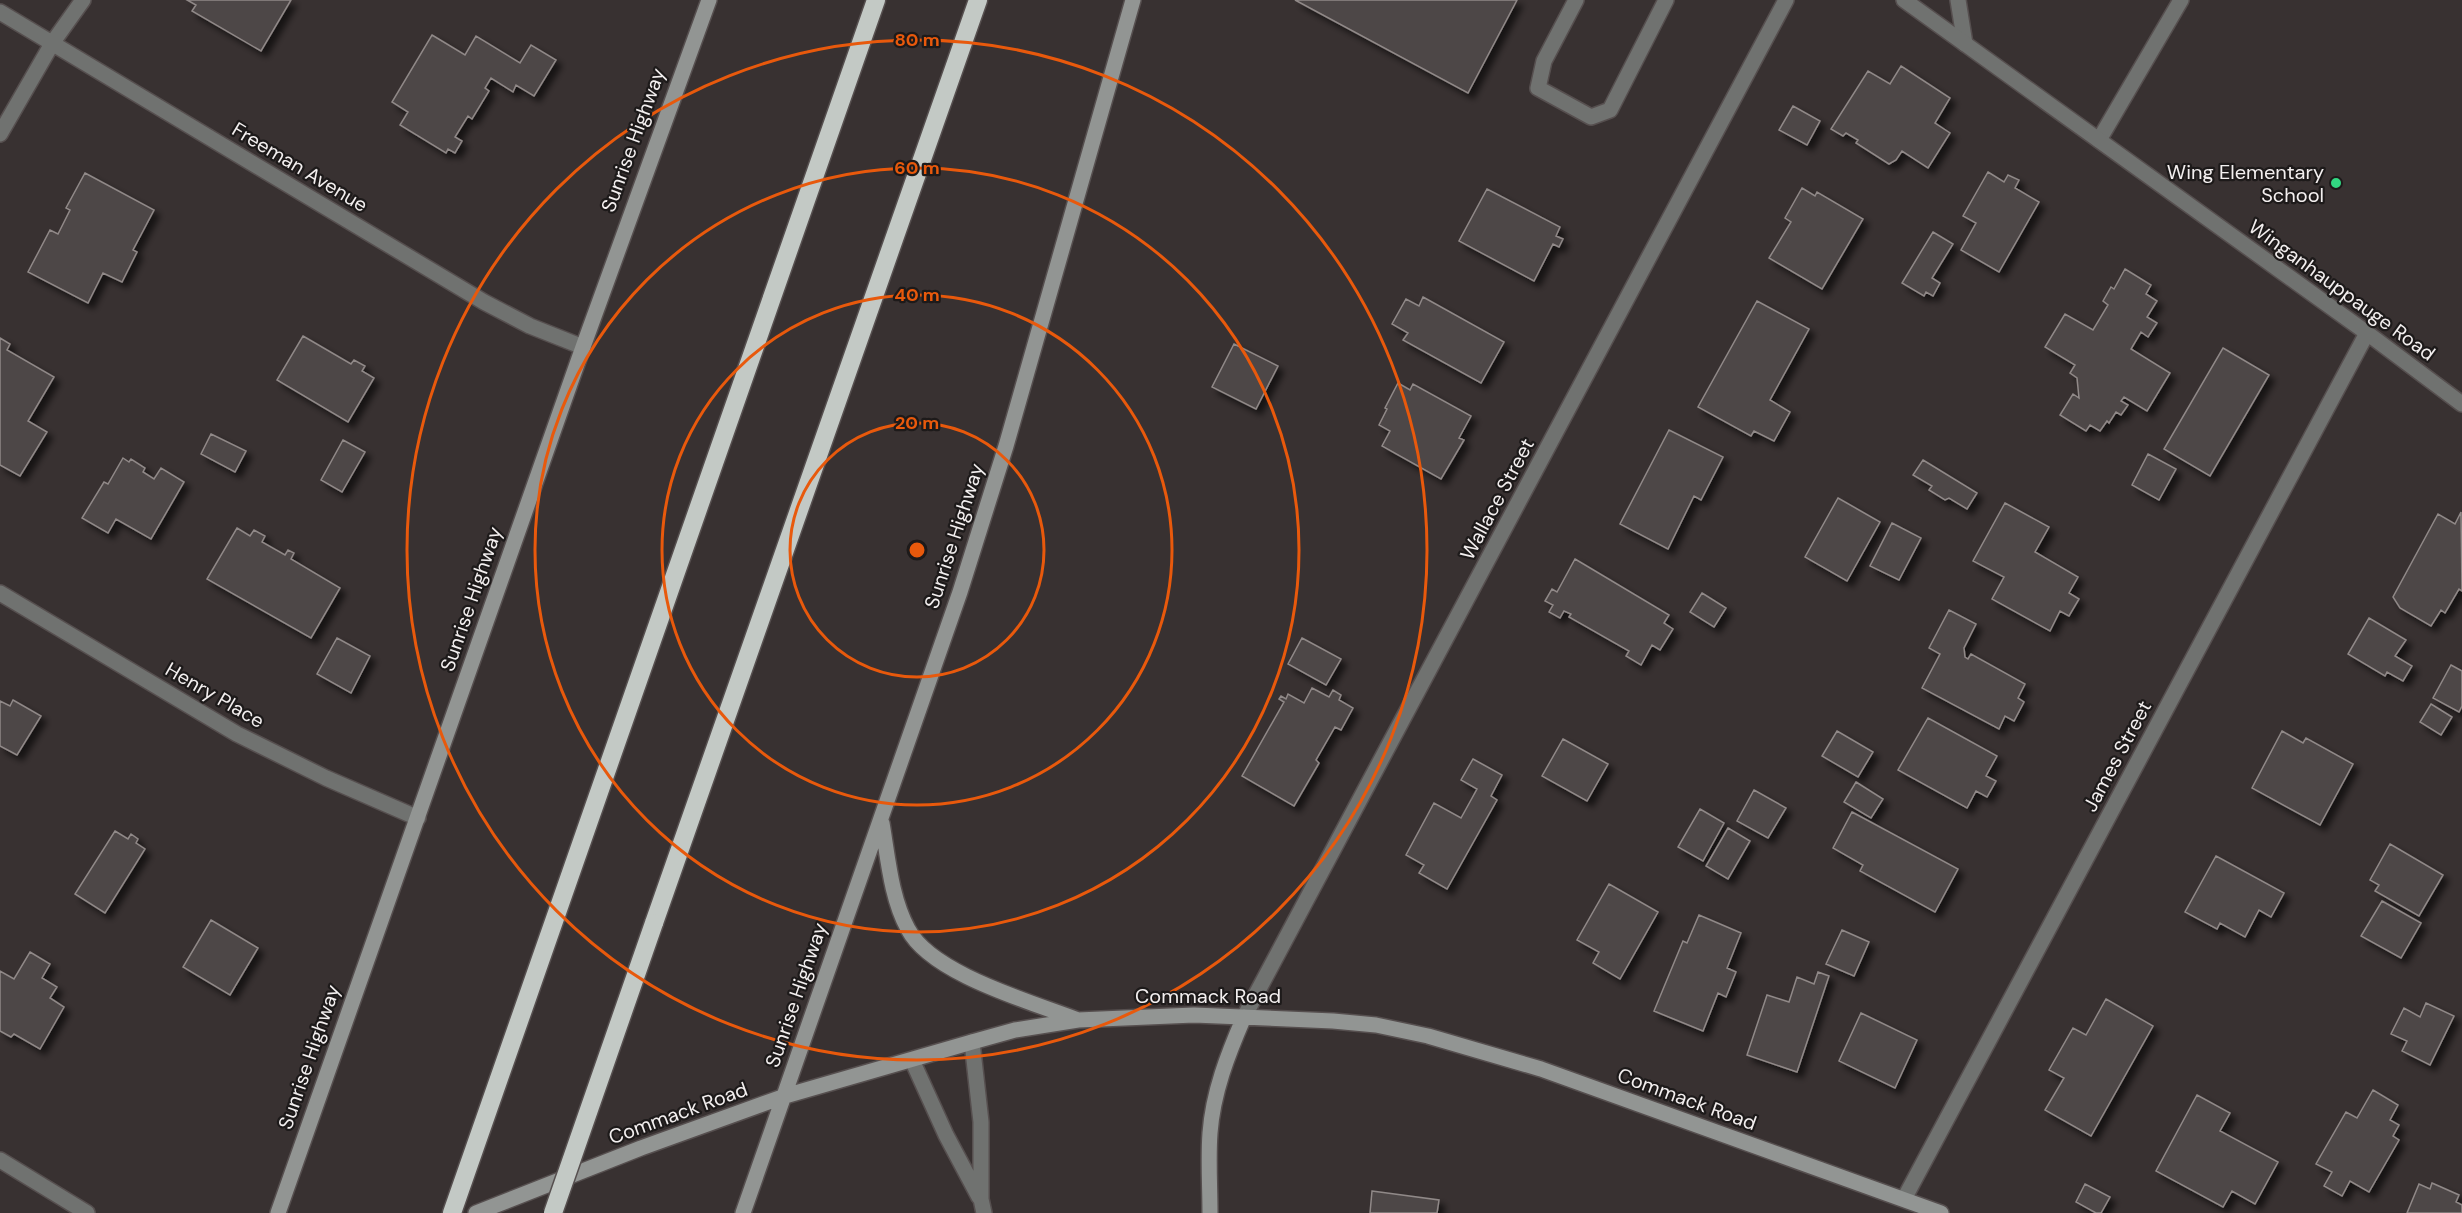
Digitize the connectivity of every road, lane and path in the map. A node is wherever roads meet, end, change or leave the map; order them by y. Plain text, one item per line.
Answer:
1 (83, 0) edge
2 (709, 0) edge
3 (876, 0) edge
4 (978, 0) edge
5 (1133, 0) edge
6 (1576, 0) edge
7 (1666, 0) edge
8 (1786, 0) edge
9 (1904, 0) edge
10 (1958, 0) edge
11 (2181, 0) edge
12 (0, 12) edge
13 (54, 42) junction
14 (1965, 44) junction
15 (0, 134) edge
16 (2099, 140) junction
17 (2367, 333) junction
18 (583, 347) junction
19 (2462, 404) edge
20 (0, 593) edge
21 (418, 818) junction
22 (882, 820) junction
23 (1244, 1017) junction
24 (1078, 1020) junction
25 (972, 1042) junction
26 (912, 1060) junction
27 (784, 1096) junction
28 (0, 1160) edge
29 (1904, 1199) junction
30 (982, 1206) edge
31 (87, 1213) edge
32 (278, 1213) edge
33 (452, 1213) edge
34 (476, 1213) edge
35 (553, 1213) edge
36 (743, 1213) edge
37 (1210, 1213) edge
38 (1941, 1213) edge

1 - 13 street
2 - 18 main road, Sunrise Highway
3 - 33 highway
4 - 35 highway, bridge
5 - 22 main road, Sunrise Highway
6 - 7 street
8 - 23 street, Wallace Street
9 - 14 street, Winganhauppauge Road
10 - 14 street
11 - 16 street
12 - 13 street, Freeman Avenue
13 - 15 street
13 - 18 street, Freeman Avenue
14 - 16 street, Winganhauppauge Road
16 - 17 street, Winganhauppauge Road
17 - 19 street, Winganhauppauge Road
17 - 29 street, James Street
18 - 21 main road, Sunrise Highway
20 - 21 street, Henry Place
21 - 32 main road, Sunrise Highway
22 - 24 main road
22 - 27 main road, Sunrise Highway
23 - 24 main road, Commack Road
23 - 29 main road, Commack Road
23 - 37 main road
24 - 25 main road, Commack Road
25 - 26 main road, Commack Road
25 - 30 street
26 - 27 main road, Commack Road
26 - 30 street
27 - 34 main road, Commack Road
27 - 36 main road, Sunrise Highway
28 - 31 street
29 - 38 main road, Commack Road

